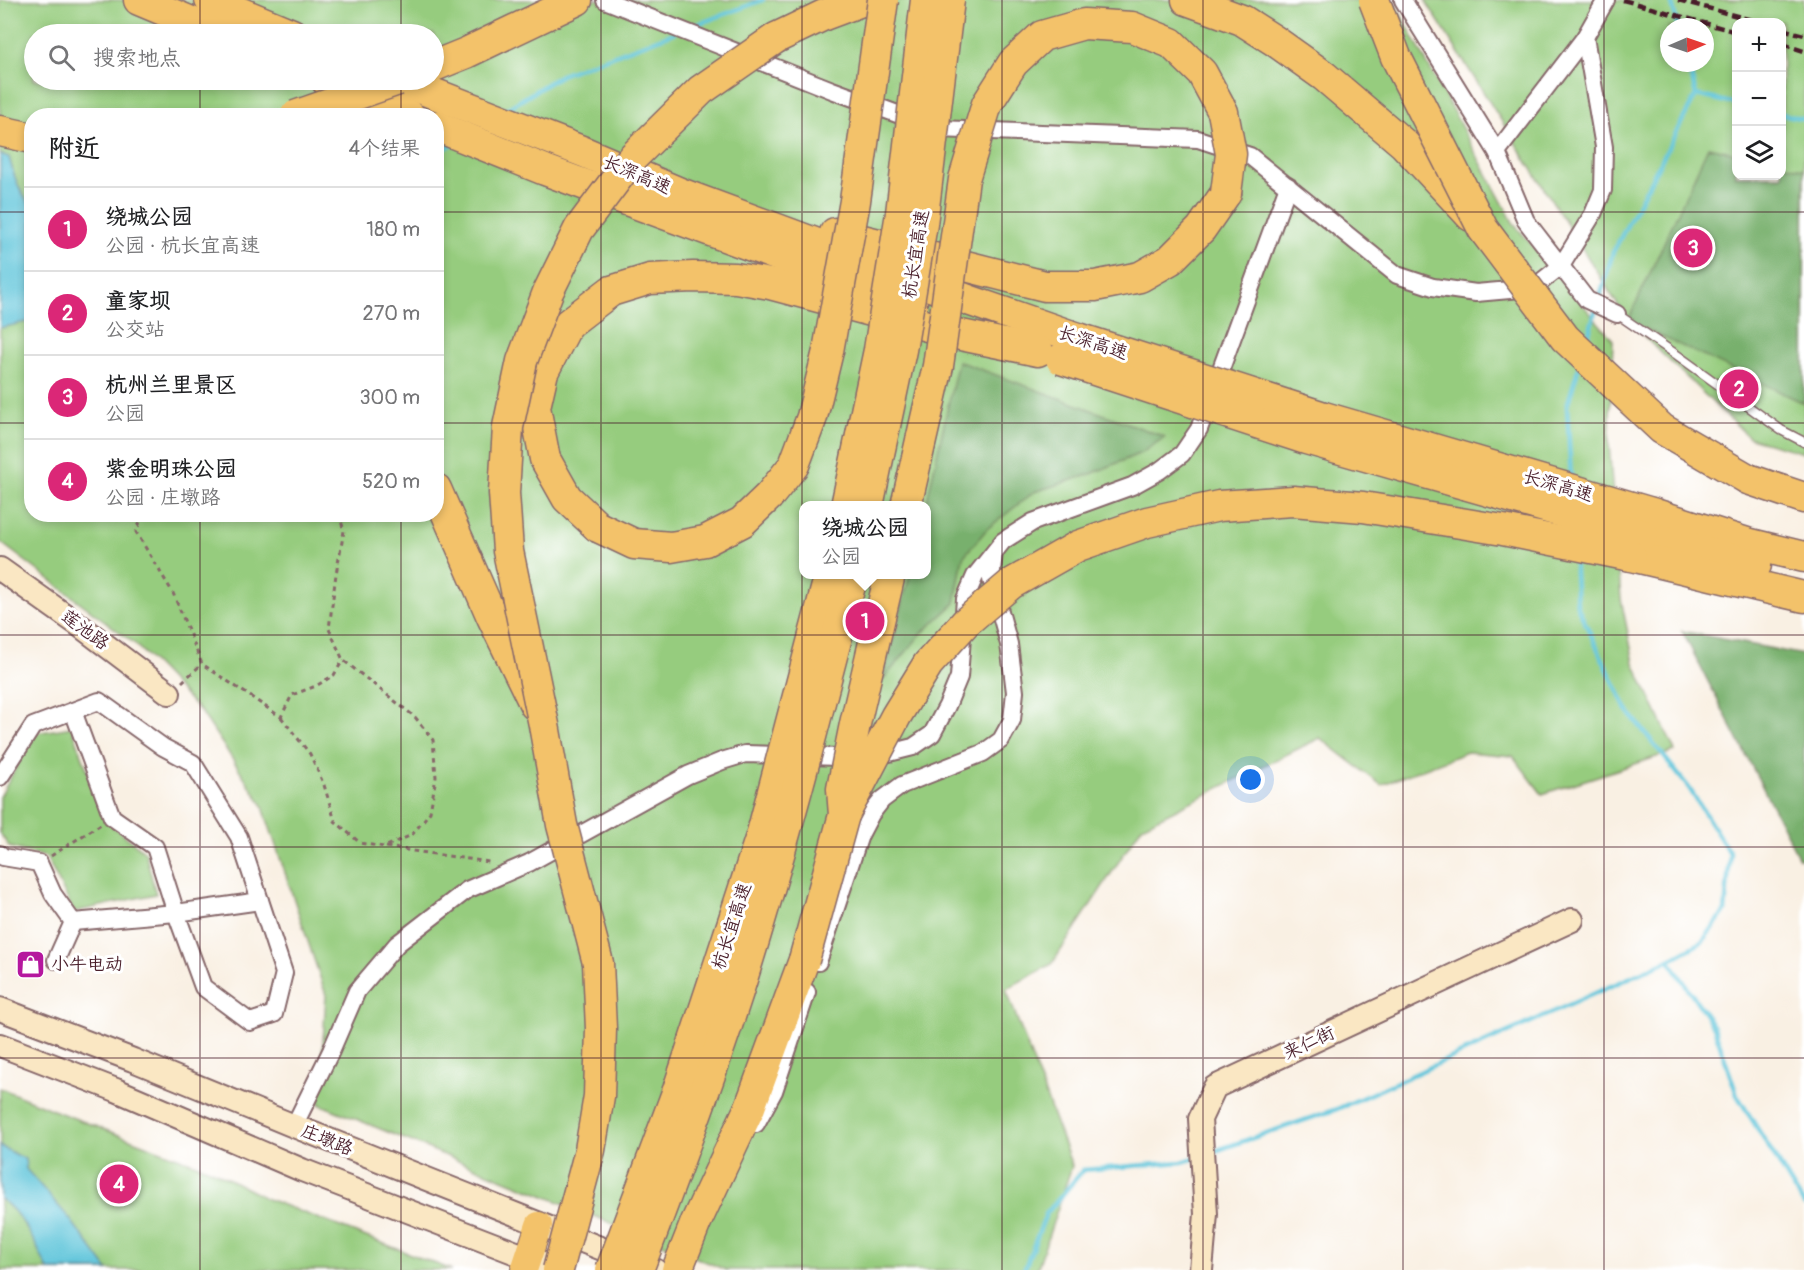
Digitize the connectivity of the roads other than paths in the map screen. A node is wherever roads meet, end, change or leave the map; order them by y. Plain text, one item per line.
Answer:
1 (139, 0) edge
2 (210, 0) edge
3 (577, 0) edge
4 (605, 0) edge
5 (864, 0) edge
6 (884, 0) edge
7 (926, 0) edge
8 (949, 0) edge
9 (1187, 0) edge
10 (1374, 0) edge
11 (1403, 0) edge
12 (1606, 0) edge
13 (196, 24) edge
14 (268, 24) edge
15 (1585, 37) junction
16 (444, 62) edge
17 (349, 90) edge
18 (370, 90) edge
19 (412, 90) edge
20 (318, 108) edge
21 (392, 108) edge
22 (436, 108) edge
23 (444, 113) edge
24 (444, 114) edge
25 (0, 131) edge
26 (24, 136) edge
27 (1497, 152) junction
28 (1288, 186) junction
29 (680, 193) junction
30 (1483, 229) junction
31 (952, 262) edge
32 (952, 262) edge
33 (952, 262) edge
34 (952, 262) edge
35 (1561, 266) junction
36 (1617, 314) joint
37 (1056, 348) junction
38 (1804, 442) edge
39 (1804, 498) edge
40 (847, 501) edge
41 (869, 501) edge
42 (907, 501) edge
43 (444, 507) edge
44 (1642, 535) junction
45 (994, 552) junction
46 (1804, 557) edge
47 (0, 569) edge
48 (1804, 578) edge
49 (829, 579) edge
50 (852, 579) edge
51 (889, 579) edge
52 (1804, 597) edge
53 (169, 693) road end
54 (73, 711) junction
55 (544, 725) junction
56 (0, 777) edge
57 (844, 815) junction
58 (0, 854) edge
59 (260, 901) junction
60 (176, 913) junction
61 (1572, 920) dead end
62 (73, 922) junction
63 (56, 960) dead end
64 (0, 1009) edge
65 (0, 1046) edge
66 (294, 1126) junction
67 (539, 1225) junction
68 (526, 1264) edge
69 (559, 1270) edge
70 (611, 1270) edge
71 (638, 1270) edge
72 (655, 1270) edge
73 (677, 1270) edge
74 (687, 1270) edge
75 (1201, 1270) edge

1 - 13 highway
2 - 14 highway
3 - 16 highway
4 - 28 street
5 - 55 highway, bridge
6 - 37 highway, bridge
7 - 40 highway, 杭长宜高速, bridge
8 - 41 highway, 杭长宜高速, bridge
9 - 30 highway, bridge
10 - 30 highway, bridge
11 - 27 street
12 - 15 street
15 - 27 street
15 - 35 street
17 - 21 highway
18 - 20 highway, bridge
19 - 22 highway, 长深高速
23 - 29 highway, 长深高速
24 - 37 highway, 长深高速
25 - 26 highway
27 - 35 street
28 - 35 street
28 - 45 street
29 - 31 highway, bridge
29 - 37 highway, 长深高速
30 - 39 highway, bridge
32 - 33 highway, bridge
34 - 42 highway, bridge
35 - 36 street
36 - 38 lane
37 - 44 highway, 长深高速, bridge
43 - 55 highway, bridge
44 - 46 highway, 长深高速
44 - 48 highway, 长深高速
44 - 52 highway
44 - 57 highway, bridge
45 - 66 street
45 - 74 street
47 - 53 main road, 莲池路
49 - 70 highway, 杭长宜高速, bridge
50 - 71 highway, 杭长宜高速, bridge
51 - 57 highway, bridge
54 - 56 street
54 - 59 street
54 - 60 street
55 - 69 highway, bridge
57 - 73 highway, bridge
58 - 62 street
59 - 60 street
59 - 60 street
60 - 62 street
61 - 75 main road, 来仁街
62 - 63 street
64 - 66 main road, 庄墩路
65 - 68 main road, 庄墩路
66 - 67 main road, 庄墩路
67 - 68 main road
67 - 72 main road, 庄墩路
68 - 69 main road, 庄墩路

